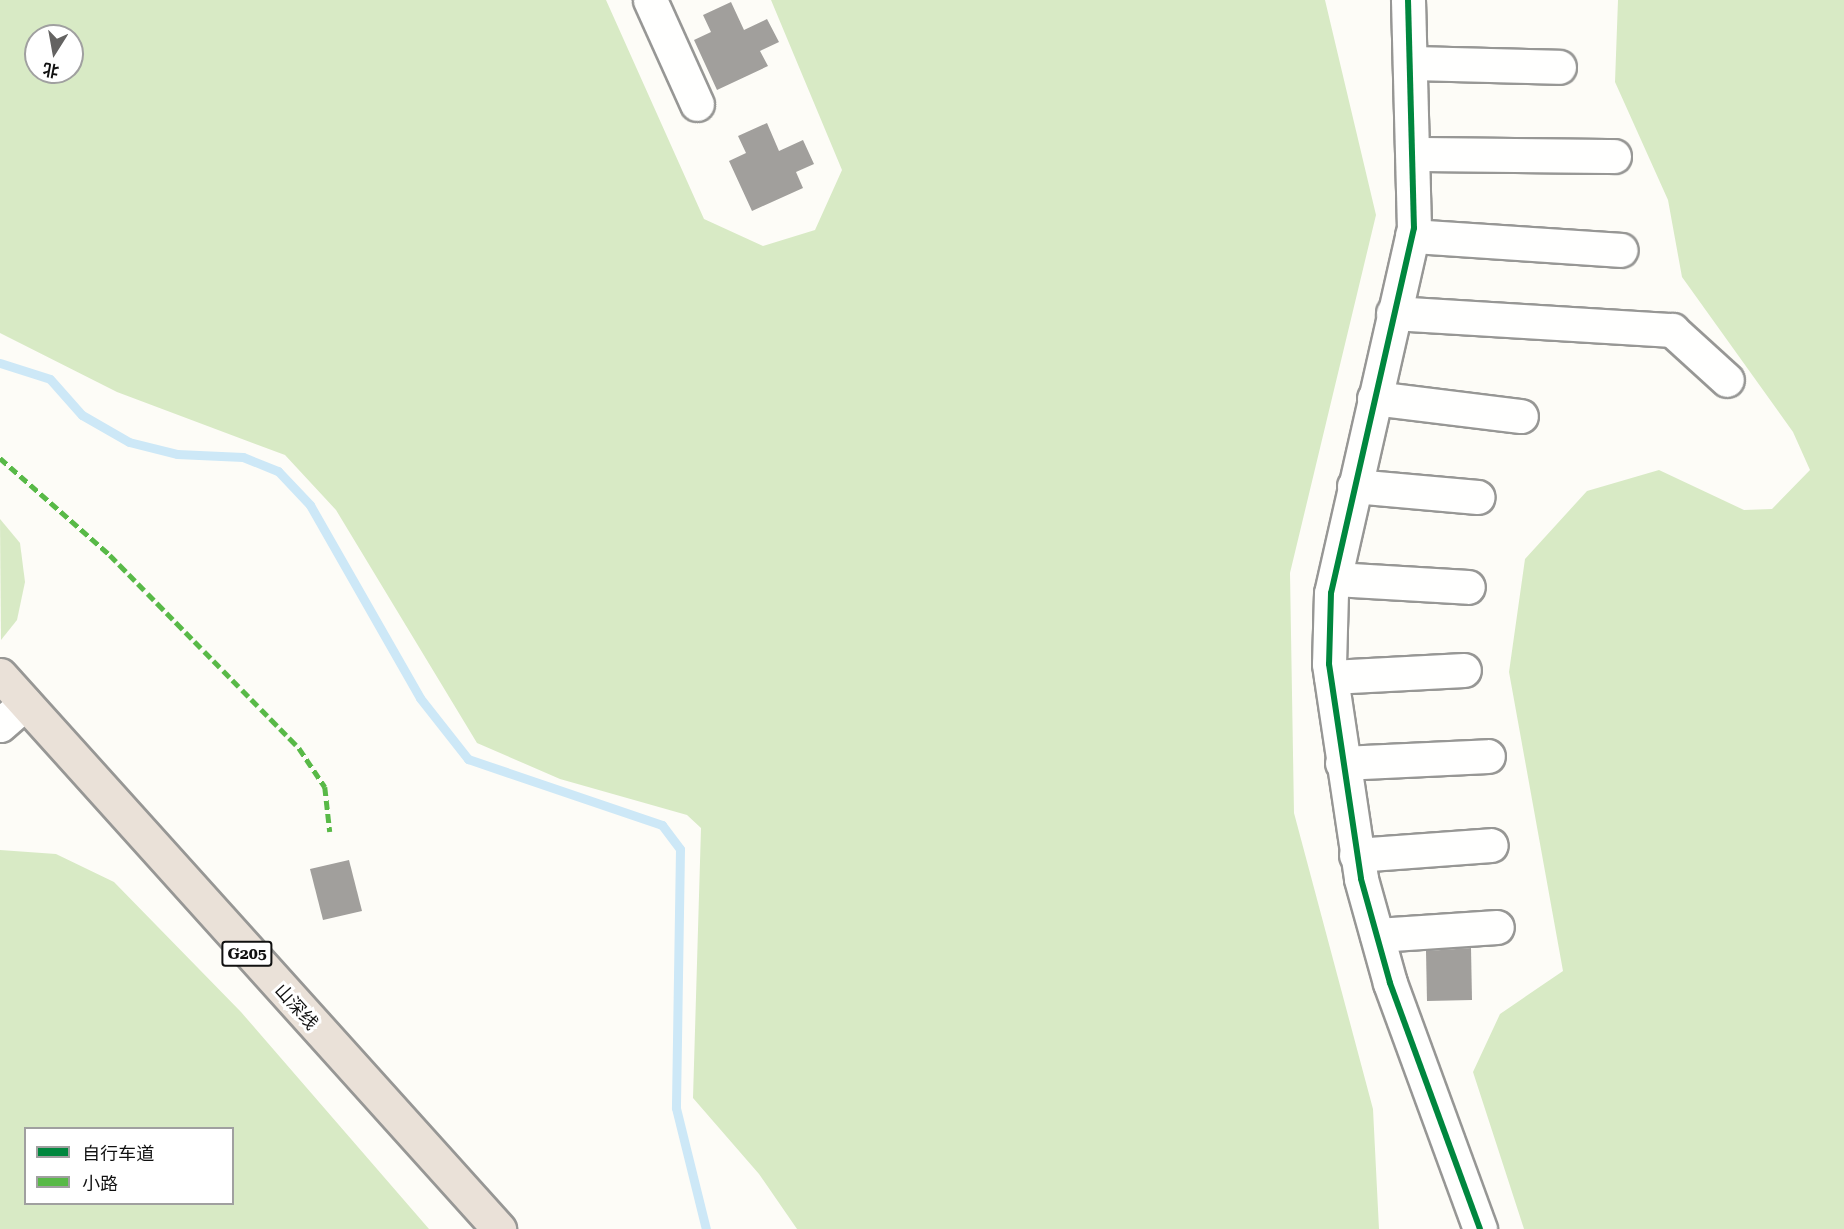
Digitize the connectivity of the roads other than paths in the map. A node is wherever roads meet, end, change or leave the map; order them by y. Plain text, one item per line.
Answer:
1 (651, 0) edge
2 (1408, 0) edge
3 (1411, 63) junction
4 (1559, 67) dead end
5 (697, 104) dead end
6 (1415, 154) junction
7 (1614, 156) dead end
8 (1412, 236) junction
9 (1621, 250) dead end
10 (1392, 313) junction
11 (1727, 380) dead end
12 (1374, 398) junction
13 (1521, 416) dead end
14 (1354, 486) junction
15 (1478, 497) dead end
16 (1335, 579) junction
17 (1468, 587) dead end
18 (1464, 670) dead end
19 (0, 675) edge
20 (1331, 677) junction
21 (25, 703) junction
22 (0, 725) edge
23 (1488, 756) dead end
24 (1342, 763) junction
25 (1491, 845) dead end
26 (1356, 855) junction
27 (1497, 927) dead end
28 (1377, 935) junction
29 (499, 1229) edge
30 (1480, 1229) edge

1 - 5 street
2 - 3 street
3 - 4 street
3 - 6 street
6 - 7 street
6 - 8 street
8 - 9 street
8 - 10 street
10 - 11 street
10 - 12 street
12 - 13 street
12 - 14 street
14 - 15 street
14 - 16 street
16 - 17 street
16 - 20 street
18 - 20 street
19 - 21 highway, 山深线 / G205
20 - 24 street
21 - 22 street
21 - 29 highway, 山深线 / G205
23 - 24 street
24 - 26 street
25 - 26 street
26 - 28 street
27 - 28 street
28 - 30 street

